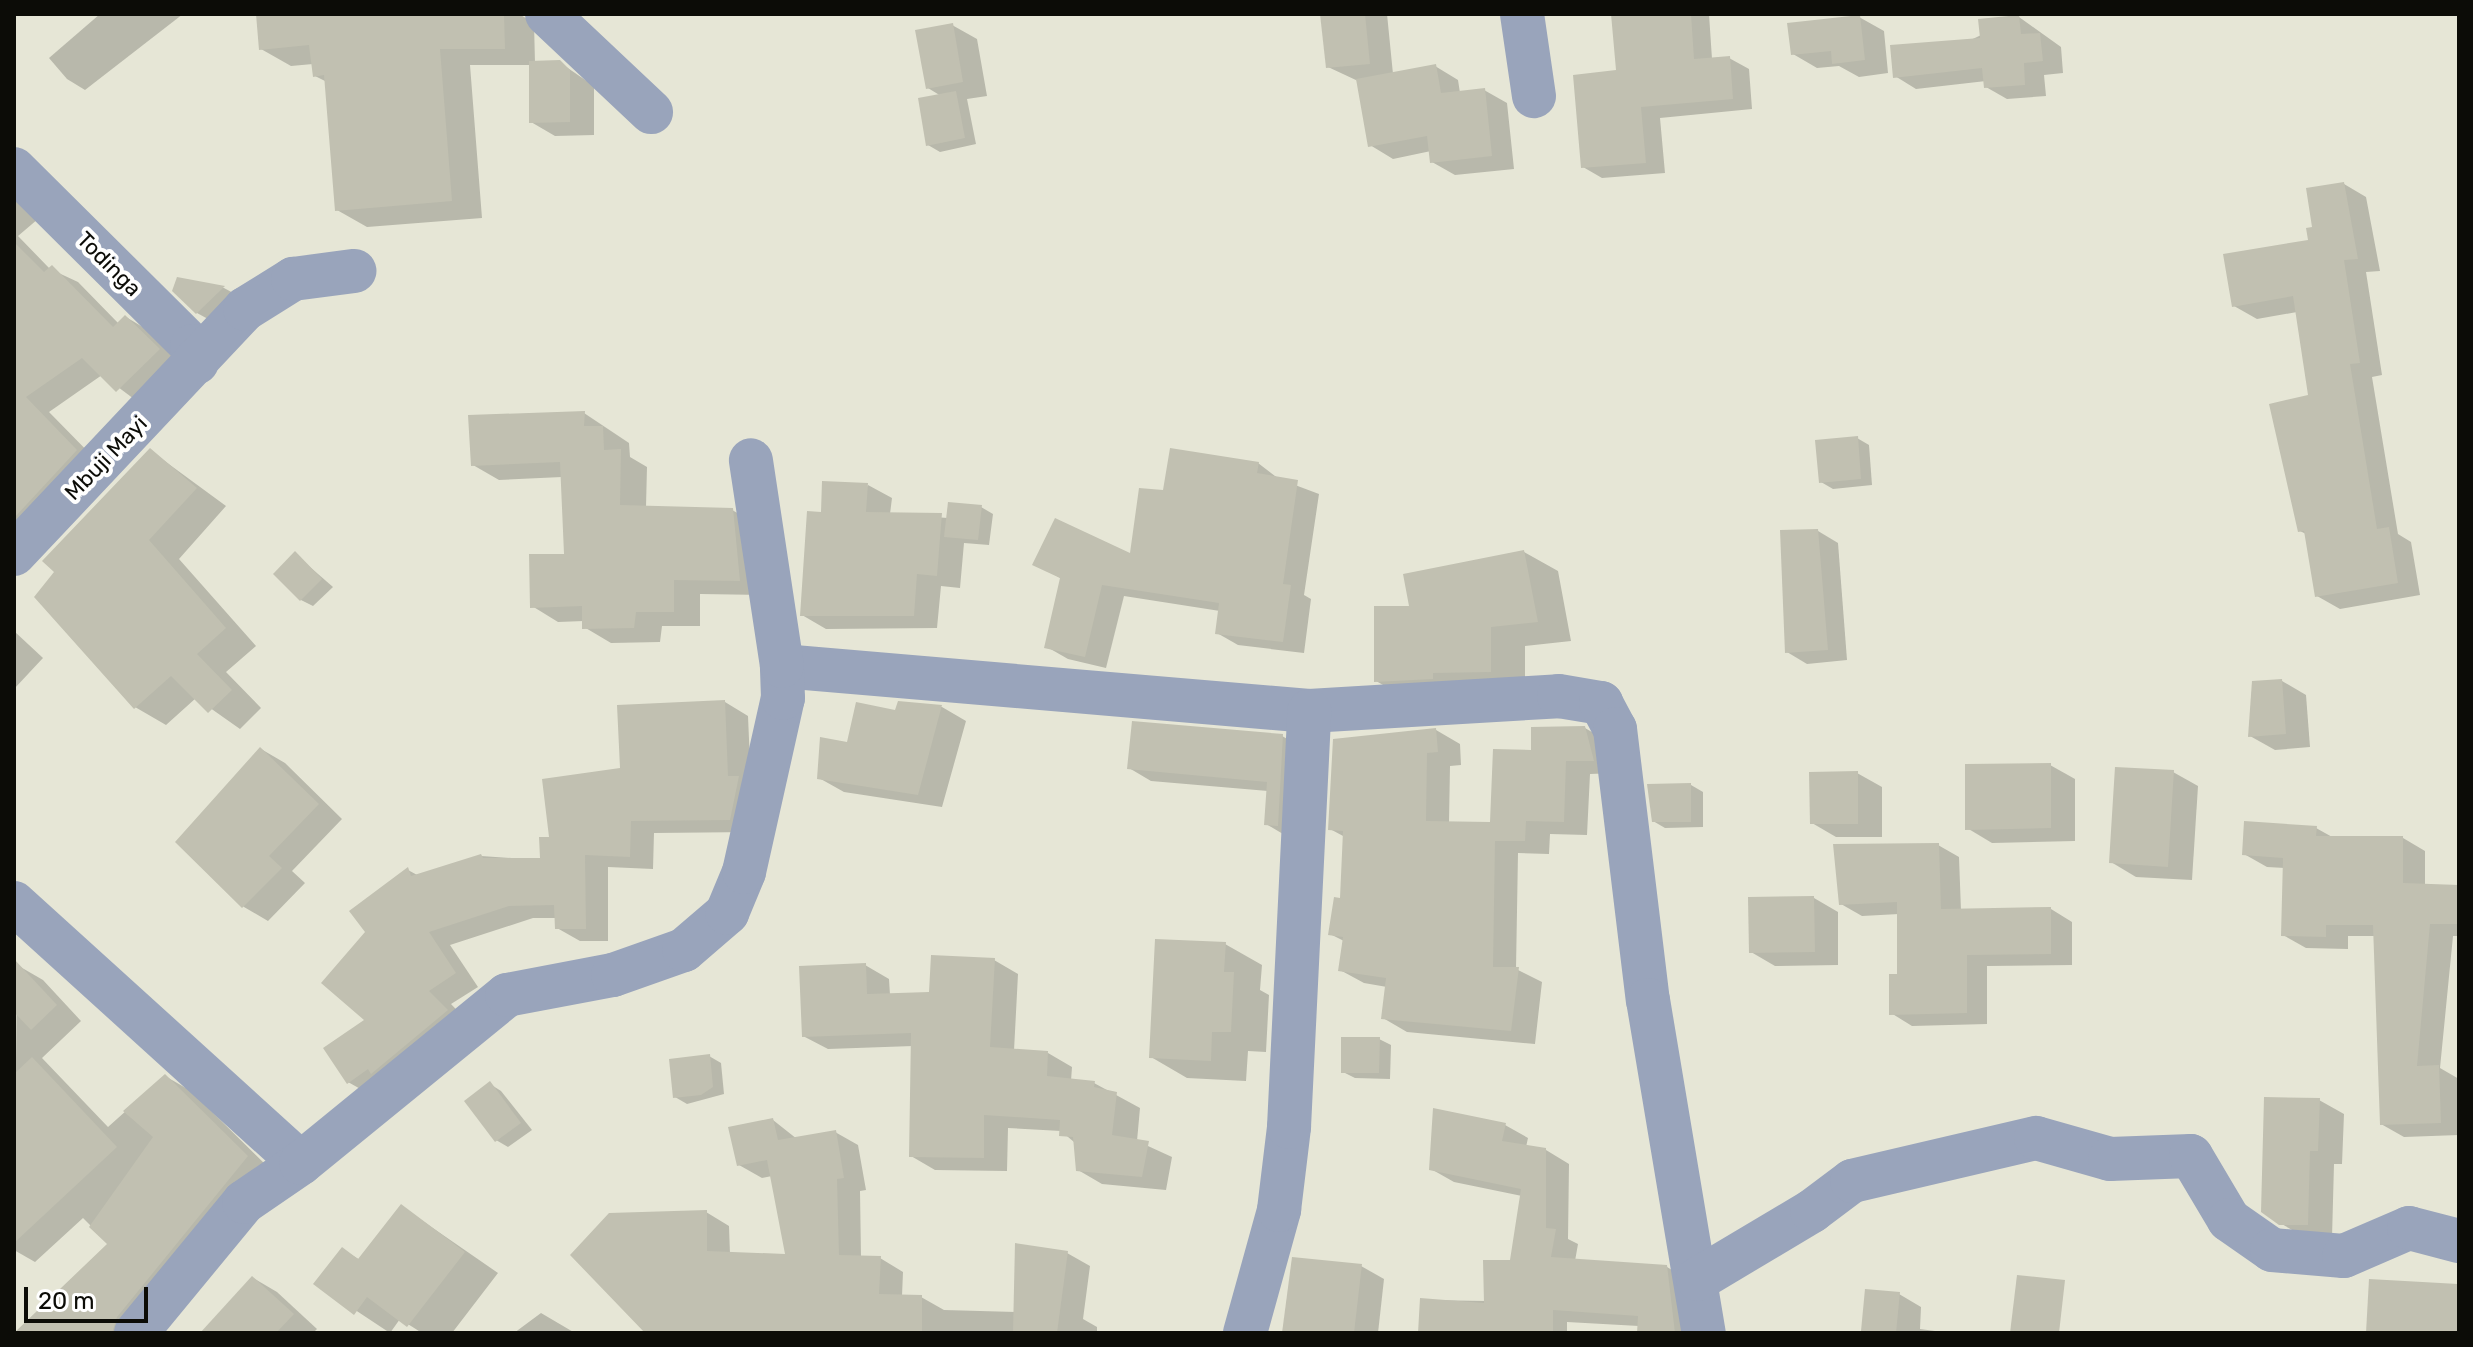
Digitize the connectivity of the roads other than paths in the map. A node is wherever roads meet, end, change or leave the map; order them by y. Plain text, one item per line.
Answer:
1 (547, 14) edge
2 (1522, 14) edge
3 (1534, 96) dead end
4 (651, 112) dead end
5 (14, 169) edge
6 (354, 271) dead end
7 (197, 362) junction
8 (751, 460) dead end
9 (14, 554) edge
10 (782, 666) junction
11 (1309, 711) junction
12 (14, 903) edge
13 (301, 1163) junction
14 (2459, 1241) edge
15 (1698, 1279) junction
16 (136, 1333) edge
17 (1245, 1333) edge
18 (1704, 1333) edge

1 - 4 street
2 - 3 street
5 - 7 street, Todinga
6 - 7 street, Mbuji Mayi
7 - 9 street, Mbuji Mayi
8 - 10 street
10 - 11 street
10 - 13 street
11 - 15 street
11 - 17 street
12 - 13 street
13 - 16 street
14 - 15 street
15 - 18 street

